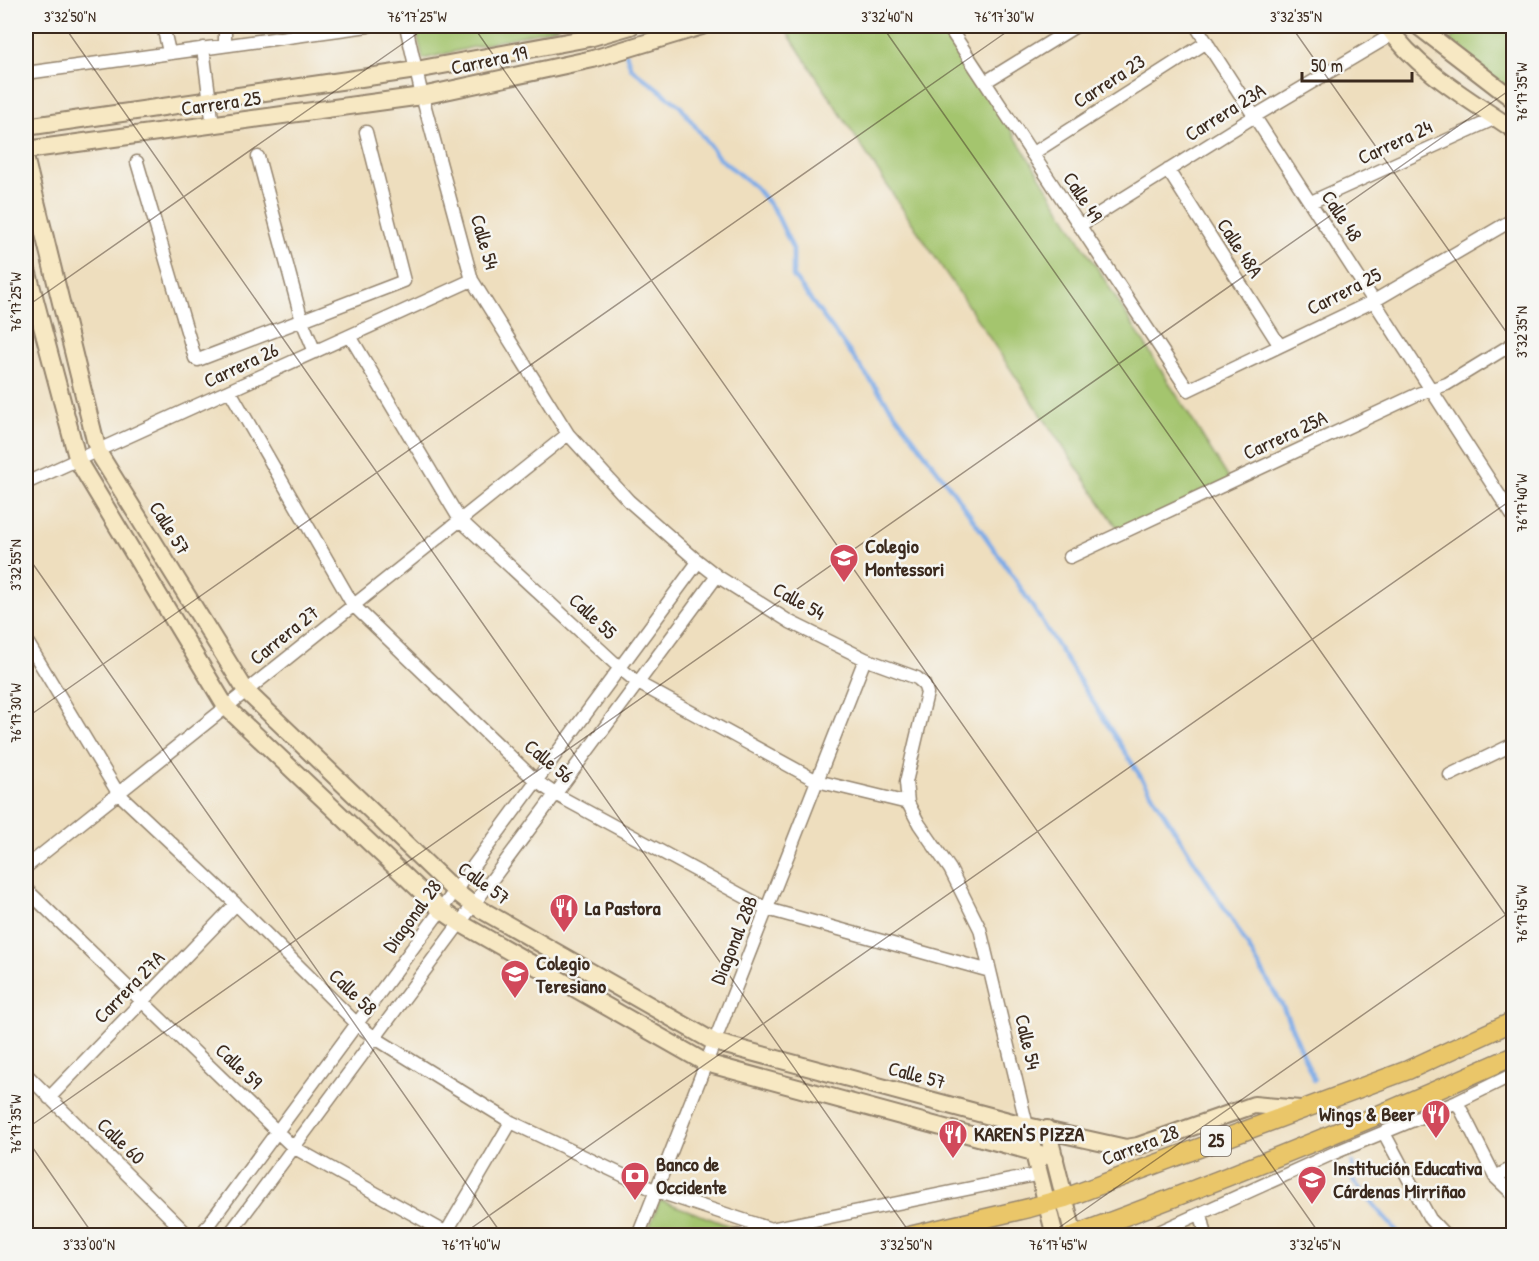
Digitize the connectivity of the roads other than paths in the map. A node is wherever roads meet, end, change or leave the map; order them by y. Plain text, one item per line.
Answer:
1 (163, 26) edge
2 (225, 26) edge
3 (368, 26) edge
4 (406, 26) edge
5 (631, 26) edge
6 (702, 26) edge
7 (948, 26) edge
8 (1076, 26) edge
9 (1197, 26) edge
10 (1418, 26) edge
11 (1390, 30) edge
12 (1207, 42) junction
13 (225, 45) junction
14 (203, 48) junction
15 (169, 52) junction
16 (416, 70) junction
17 (26, 73) edge
18 (985, 82) junction
19 (422, 96) junction
20 (210, 100) junction
21 (1514, 100) edge
22 (1255, 116) junction
23 (1496, 118) junction
24 (213, 126) junction
25 (26, 127) edge
26 (1514, 130) edge
27 (366, 132) dead end
28 (26, 150) edge
29 (1032, 154) junction
30 (258, 157) dead end
31 (26, 161) edge
32 (137, 162) dead end
33 (1167, 170) junction
34 (1311, 202) junction
35 (1514, 219) edge
36 (1079, 226) junction
37 (26, 266) edge
38 (472, 280) junction
39 (1374, 301) junction
40 (302, 321) junction
41 (350, 336) junction
42 (1514, 344) edge
43 (1280, 346) junction
44 (315, 352) junction
45 (1188, 390) joint
46 (1432, 390) junction
47 (230, 391) junction
48 (568, 434) junction
49 (98, 452) junction
50 (78, 461) junction
51 (26, 483) edge
52 (1514, 518) edge
53 (460, 520) junction
54 (1070, 557) dead end
55 (698, 562) junction
56 (717, 576) junction
57 (353, 605) junction
58 (26, 640) edge
59 (30, 657) edge
60 (865, 659) junction
61 (620, 668) junction
62 (638, 683) junction
63 (246, 691) junction
64 (226, 707) junction
65 (1514, 744) edge
66 (1450, 775) dead end
67 (536, 781) junction
68 (817, 781) junction
69 (118, 793) junction
70 (555, 794) junction
71 (908, 803) junction
72 (26, 867) edge
73 (26, 889) edge
74 (454, 891) junction
75 (236, 904) junction
76 (473, 905) junction
77 (767, 909) junction
78 (441, 910) junction
79 (460, 923) junction
80 (990, 971) junction
81 (142, 1001) junction
82 (1514, 1021) edge
83 (357, 1024) junction
84 (375, 1038) junction
85 (714, 1042) junction
86 (1514, 1056) edge
87 (706, 1063) junction
88 (26, 1074) edge
89 (1514, 1074) edge
90 (49, 1098) junction
91 (1457, 1102) junction
92 (1300, 1109) junction
93 (511, 1122) junction
94 (1027, 1126) junction
95 (1047, 1129) junction
96 (278, 1130) junction
97 (1384, 1133) junction
98 (293, 1147) junction
99 (1034, 1154) junction
100 (1055, 1158) junction
101 (1514, 1167) edge
102 (1040, 1174) junction
103 (1495, 1177) junction
104 (656, 1191) junction
105 (1514, 1195) edge
106 (1056, 1201) junction
107 (1201, 1214) junction
108 (768, 1228) junction
109 (447, 1234) edge
110 (1073, 1235) edge
111 (189, 1236) edge
112 (200, 1236) edge
113 (228, 1236) edge
114 (638, 1236) edge
115 (736, 1236) edge
116 (909, 1236) edge
117 (1055, 1236) edge
118 (1150, 1236) edge
119 (1206, 1236) edge
120 (1446, 1236) edge

1 - 15 street
2 - 13 street
3 - 13 street
4 - 16 street, Calle 54
5 - 16 street, Carrera 19
6 - 19 street, Carrera 19
7 - 18 street, Calle 49
8 - 18 street
9 - 12 street, Calle 48
10 - 21 street
11 - 22 street, Carrera 23A
11 - 23 street
12 - 22 street, Calle 48
12 - 29 street, Carrera 23
13 - 14 street
14 - 15 street
14 - 20 street
15 - 17 street
16 - 19 street, Calle 54
16 - 20 street, Carrera 25
18 - 29 street, Calle 49
19 - 24 street, Carrera 25
19 - 38 street, Calle 54
20 - 24 street
20 - 25 street, Carrera 25
22 - 33 street, Carrera 23A
22 - 34 street, Calle 48
23 - 26 street
23 - 34 street, Carrera 24
24 - 28 street, Carrera 25
27 - 40 street
29 - 36 street, Calle 49
30 - 40 street
31 - 49 street, Calle 57
32 - 40 street
33 - 36 street, Carrera 23A
33 - 43 street, Calle 48A
34 - 39 street, Calle 48
35 - 39 street, Carrera 25
36 - 45 street, Calle 49
37 - 50 street
38 - 41 street, Carrera 26
38 - 48 street, Calle 54
39 - 43 street, Carrera 25
39 - 46 street, Calle 48
40 - 44 street
41 - 44 street, Carrera 26
41 - 53 street, Calle 55
42 - 46 street, Carrera 25A
43 - 45 street, Carrera 25
44 - 47 street, Carrera 26
46 - 52 street, Calle 48
46 - 54 street, Carrera 25A
47 - 49 street, Carrera 26
47 - 57 street, Calle 56
48 - 53 street, Carrera 27
48 - 55 street, Calle 54
49 - 50 street, Carrera 26
49 - 63 street, Calle 57
50 - 51 street, Carrera 26
50 - 64 street
53 - 57 street, Carrera 27
53 - 61 street, Calle 55
55 - 56 street, Calle 54
55 - 61 street, Diagonal 28
56 - 60 street, Calle 54
56 - 62 street
57 - 63 street, Carrera 27
57 - 67 street, Calle 56
58 - 59 street, Calle 58
59 - 69 street, Calle 58
60 - 68 street, Diagonal 28B
60 - 71 street, Calle 54
61 - 62 street, Calle 55
61 - 67 street, Diagonal 28
62 - 68 street, Calle 55
62 - 70 street
63 - 64 street, Carrera 27
63 - 74 street, Calle 57
64 - 69 street, Carrera 27
64 - 78 street
65 - 66 street
67 - 70 street, Calle 56
67 - 74 street, Diagonal 28
68 - 71 street, Calle 55
68 - 77 street, Diagonal 28B
69 - 72 street, Carrera 27
69 - 75 street, Calle 58
70 - 76 street
70 - 77 street, Calle 56
71 - 80 street, Calle 54
73 - 81 street, Calle 59
74 - 76 street, Calle 57
74 - 78 street, Diagonal 28
75 - 81 street, Carrera 27A
75 - 83 street, Calle 58
76 - 79 street
76 - 85 street, Calle 57
77 - 80 street, Calle 56
77 - 85 street, Diagonal 28B
78 - 79 street
78 - 83 street, Diagonal 28
79 - 84 street
79 - 87 street
80 - 94 street, Calle 54
81 - 90 street, Carrera 27A
81 - 96 street, Calle 59
82 - 92 main road, Carrera 28 / 25
83 - 84 street, Calle 58
83 - 96 street, Diagonal 28
84 - 93 street, Calle 58
84 - 98 street
85 - 87 street, Diagonal 28B
85 - 94 street, Calle 57
86 - 110 main road, 25
87 - 99 street
87 - 104 street, Diagonal 28B
88 - 90 street, Calle 60
89 - 91 street
90 - 111 street, Calle 60
91 - 97 street
91 - 103 street
92 - 95 street, Calle 57
92 - 106 main road, Carrera 28 / 25
93 - 104 street, Calle 58
93 - 109 street
94 - 95 street, Calle 57
94 - 99 street, Calle 54
95 - 100 street, Calle 54
96 - 98 street, Calle 59
96 - 112 street, Diagonal 28
97 - 107 street
97 - 120 street
98 - 109 street, Calle 59
98 - 113 street
99 - 100 street
99 - 102 street, Calle 54
100 - 106 street, Calle 54
101 - 103 street
102 - 106 street, Calle 54
102 - 108 street
103 - 105 street
104 - 108 street, Calle 58
104 - 114 street, Diagonal 28B
106 - 110 street, Calle 54
106 - 116 main road, Carrera 28 / 25
106 - 117 street, Calle 54
107 - 118 street
107 - 119 street
108 - 115 street

